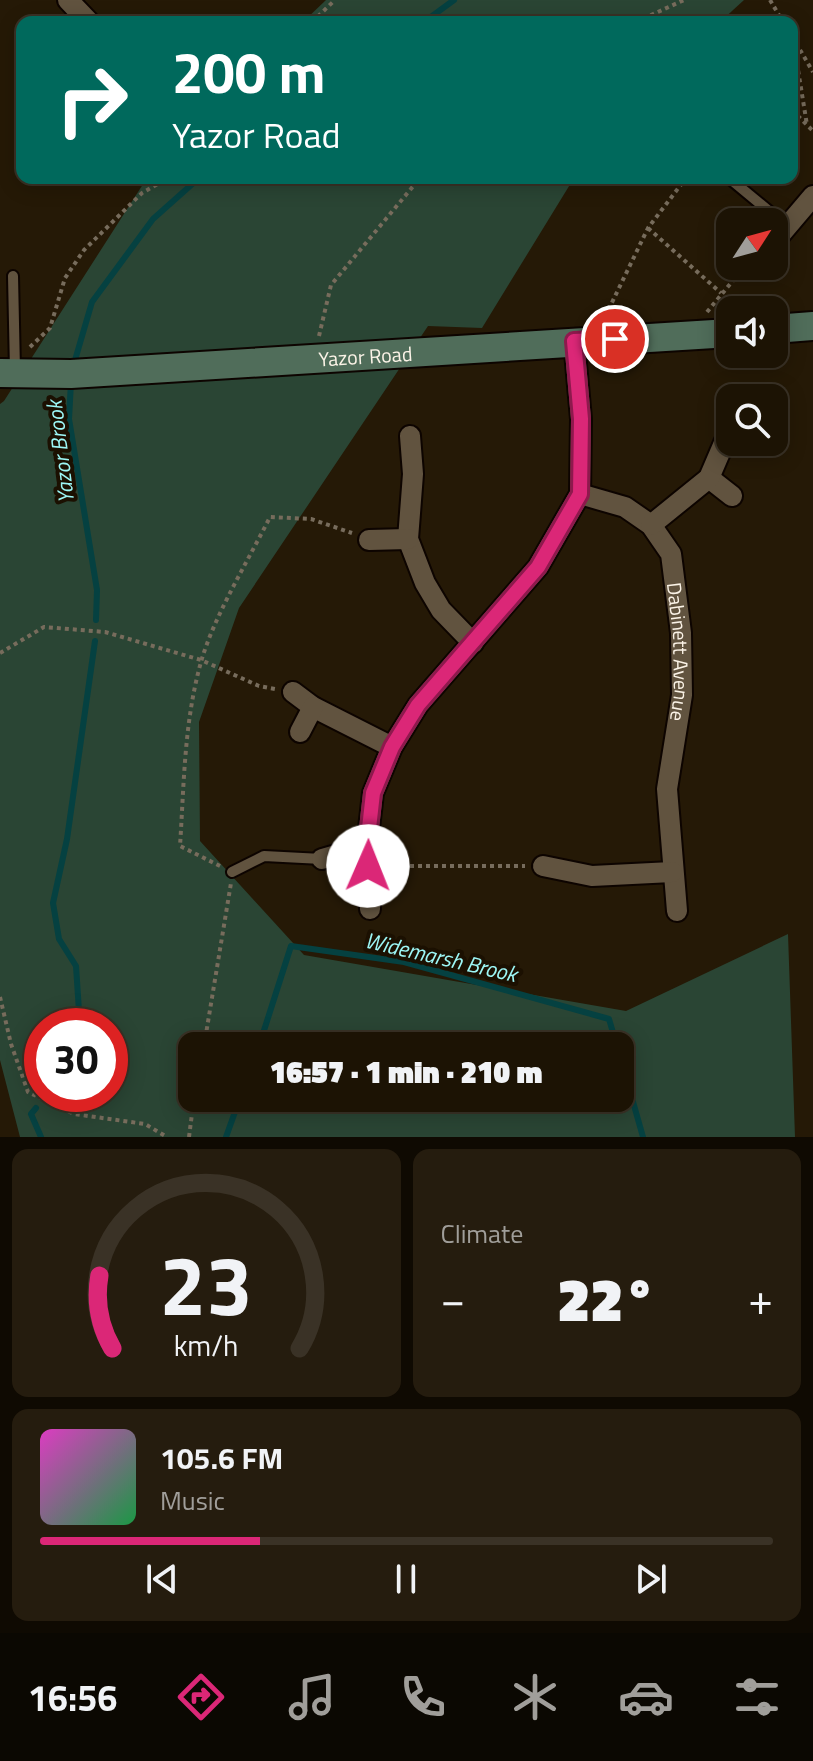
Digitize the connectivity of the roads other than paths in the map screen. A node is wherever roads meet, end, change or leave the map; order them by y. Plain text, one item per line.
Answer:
1 (68, 0) edge
2 (83, 16) edge
3 (734, 184) edge
4 (813, 196) edge
5 (756, 208) edge
6 (788, 225) edge
7 (13, 276) dead end
8 (813, 326) edge
9 (788, 328) edge
10 (716, 334) edge
11 (582, 341) junction
12 (11, 369) edge
13 (410, 436) dead end
14 (718, 456) edge
15 (709, 478) junction
16 (580, 494) junction
17 (732, 496) dead end
18 (651, 525) junction
19 (408, 539) junction
20 (369, 540) road end
21 (473, 643) junction
22 (293, 692) road end
23 (313, 707) junction
24 (300, 732) dead end
25 (392, 747) junction
26 (368, 856) junction
27 (322, 859) joint
28 (543, 866) road end
29 (232, 872) road end
30 (672, 872) junction
31 (370, 909) dead end
32 (677, 911) dead end

1 - 2 street
3 - 5 lane
4 - 6 street
7 - 12 lane
8 - 9 street
10 - 11 street, Yazor Road
11 - 12 street, Yazor Road
11 - 16 street
13 - 19 street
14 - 15 street
15 - 17 street
15 - 18 street
16 - 18 street, Dabinett Avenue
16 - 21 street
18 - 30 street, Dabinett Avenue
19 - 20 street
19 - 21 street
21 - 25 street
22 - 23 street
23 - 24 street
23 - 25 street
25 - 26 street
26 - 27 street
26 - 31 street
27 - 29 lane
28 - 30 street
30 - 32 street, Dabinett Avenue

